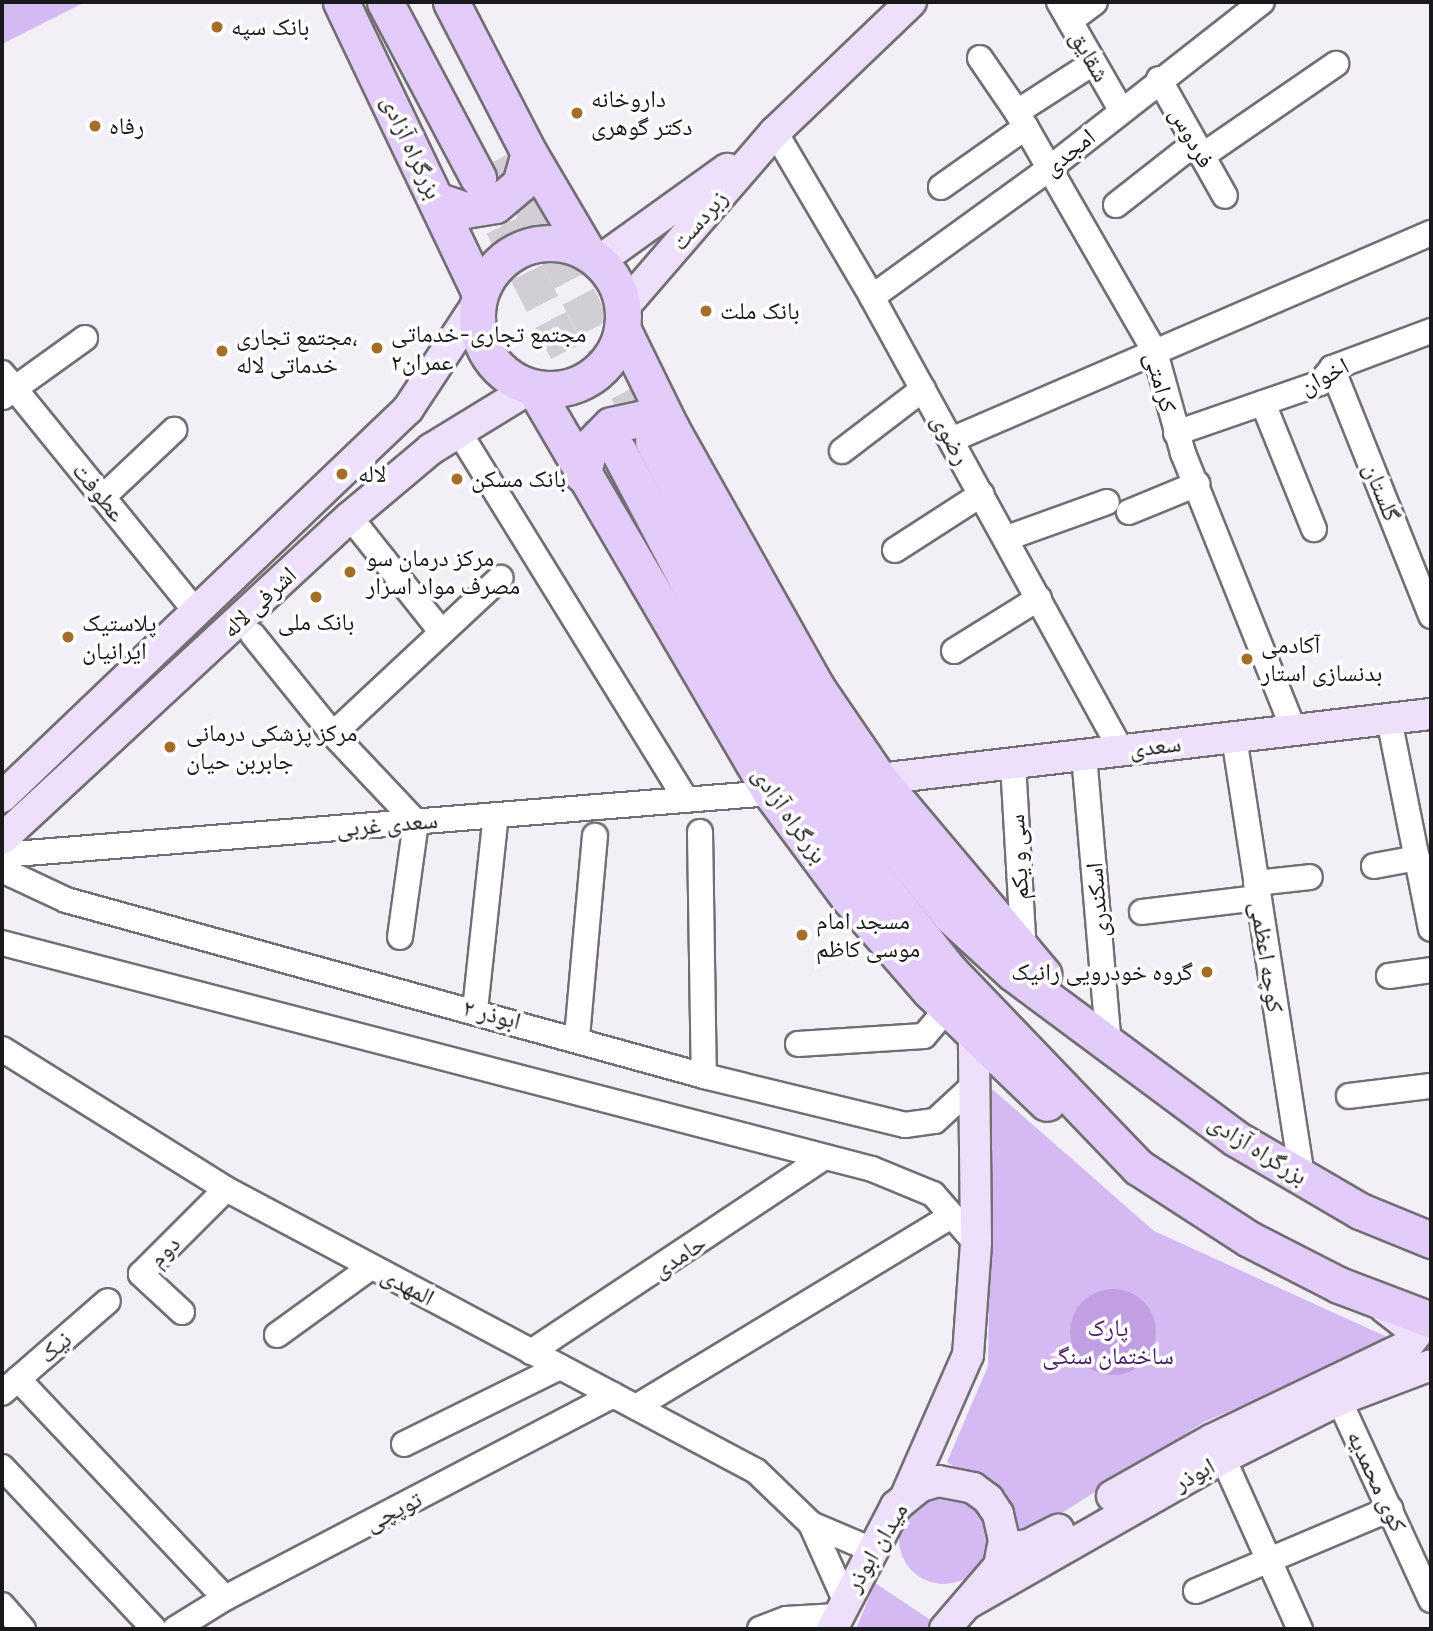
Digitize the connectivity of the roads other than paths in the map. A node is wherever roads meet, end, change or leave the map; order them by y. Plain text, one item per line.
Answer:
1 (341, 2) edge
2 (385, 2) edge
3 (425, 2) edge
4 (451, 2) edge
5 (911, 2) edge
6 (1096, 2) edge
7 (1262, 2) edge
8 (1064, 11) edge
9 (981, 58) dead end
10 (1093, 63) junction
11 (1336, 64) dead end
12 (1159, 79) junction
13 (1121, 110) junction
14 (1022, 120) junction
15 (775, 132) junction
16 (1199, 150) junction
17 (517, 154) junction
18 (1050, 168) junction
19 (478, 178) tunnel mouth
20 (941, 187) dead end
21 (1225, 196) dead end
22 (436, 200) junction
23 (1116, 205) dead end
24 (1431, 233) edge
25 (594, 257) junction
26 (872, 297) junction
27 (478, 300) junction
28 (623, 318) junction
29 (1431, 331) edge
30 (85, 338) dead end
31 (1155, 352) junction
32 (1332, 368) junction
33 (6, 387) edge
34 (533, 387) junction
35 (923, 389) junction
36 (1263, 403) junction
37 (174, 430) dead end
38 (459, 432) junction
39 (1176, 433) junction
40 (662, 435) junction
41 (951, 440) junction
42 (618, 450) tunnel mouth
43 (842, 451) dead end
44 (582, 474) junction
45 (1196, 484) junction
46 (982, 494) junction
47 (103, 497) junction
48 (1107, 502) dead end
49 (1129, 512) dead end
50 (350, 517) junction
51 (1314, 529) dead end
52 (1007, 538) junction
53 (895, 550) dead end
54 (500, 578) dead end
55 (1040, 598) junction
56 (196, 612) junction
57 (1431, 617) edge
58 (436, 625) dead end
59 (253, 635) dead end
60 (954, 651) dead end
61 (1431, 714) edge
62 (1389, 719) junction
63 (1294, 730) junction
64 (333, 734) junction
65 (1234, 737) junction
66 (1121, 750) junction
67 (1084, 755) junction
68 (1013, 763) junction
69 (879, 779) junction
70 (5, 787) edge
71 (771, 793) junction
72 (686, 800) junction
73 (496, 815) junction
74 (416, 822) junction
75 (700, 832) dead end
76 (595, 835) dead end
77 (2, 839) edge
78 (2, 855) edge
79 (1417, 858) junction
80 (1374, 866) dead end
81 (2, 870) edge
82 (1310, 877) dead end
83 (1257, 891) junction
84 (1142, 912) dead end
85 (1431, 929) edge
86 (400, 937) dead end
87 (2, 943) edge
88 (1024, 951) junction
89 (1431, 970) edge
90 (1389, 976) dead end
91 (947, 1009) junction
92 (475, 1010) junction
93 (974, 1036) junction
94 (577, 1037) junction
95 (1103, 1041) junction
96 (798, 1044) dead end
97 (2, 1049) edge
98 (704, 1076) junction
99 (974, 1085) junction
100 (1431, 1086) edge
101 (1349, 1096) dead end
102 (824, 1157) junction
103 (1138, 1167) junction
104 (1302, 1177) junction
105 (226, 1189) junction
106 (952, 1216) junction
107 (1431, 1240) edge
108 (975, 1243) junction
109 (371, 1267) junction
110 (108, 1301) dead end
111 (1380, 1303) junction
112 (182, 1312) dead end
113 (1431, 1320) edge
114 (277, 1335) dead end
115 (531, 1352) junction
116 (1431, 1365) edge
117 (559, 1367) junction
118 (10, 1386) edge
119 (1335, 1390) junction
120 (613, 1395) junction
121 (635, 1408) junction
122 (404, 1444) dead end
123 (1223, 1458) junction
124 (2, 1467) edge
125 (906, 1496) junction
126 (1390, 1509) junction
127 (811, 1524) junction
128 (1004, 1540) junction
129 (870, 1549) junction
130 (1270, 1562) junction
131 (1196, 1591) dead end
132 (225, 1598) junction
133 (1431, 1600) edge
134 (967, 1604) junction
135 (2, 1605) edge
136 (838, 1615) edge
137 (23, 1629) edge
138 (154, 1629) edge
139 (175, 1629) edge
140 (760, 1629) edge
141 (945, 1629) edge
142 (1300, 1629) edge

1 - 22 highway, بزرگراه آزادی
2 - 19 highway, بزرگراه آزادی
3 - 17 highway
4 - 17 highway
5 - 15 main road, زبردست
6 - 8 street
7 - 12 street, امجدی
8 - 10 street, شقایق
9 - 14 street, کرامتی
10 - 13 street, شقایق
10 - 14 street
11 - 16 street
12 - 13 street, امجدی
12 - 16 street, فردوس
13 - 18 street, امجدی
14 - 18 street, کرامتی
14 - 20 street
15 - 25 main road, زبردست
15 - 26 street, رضوی
15 - 28 main road, زبردست
16 - 21 street, فردوس
16 - 23 street
17 - 22 highway
17 - 25 highway
18 - 26 street, امجدی
18 - 31 street, کرامتی
22 - 27 highway, بزرگراه آزادی
24 - 31 street
25 - 27 highway
25 - 28 highway
26 - 35 street, رضوی
27 - 34 highway
27 - 56 main road, اشرفی لاله
28 - 34 highway
28 - 40 highway, بزرگراه آزادی
29 - 32 street, اخوان
30 - 33 street
31 - 39 street, کرامتی
31 - 41 street
32 - 36 street, اخوان
32 - 57 street, گلستان
33 - 47 street, عطوفت
34 - 38 main road, اشرفی لاله
34 - 44 highway, بزرگراه آزادی
35 - 41 street, رضوی
35 - 43 street
36 - 39 street, اخوان
36 - 51 street
37 - 47 street
38 - 50 main road, اشرفی لاله
38 - 72 street
39 - 45 street, کرامتی
40 - 44 highway
40 - 69 highway, بزرگراه آزادی
40 - 95 highway, بزرگراه آزادی
41 - 46 street, رضوی
42 - 103 highway, بزرگراه آزادی
44 - 71 highway, بزرگراه آزادی
45 - 49 street
45 - 63 street, کرامتی
46 - 52 street, رضوی
46 - 53 street
47 - 56 street, عطوفت
48 - 52 street
50 - 58 street
50 - 77 main road, اشرفی لاله
52 - 55 street, رضوی
54 - 64 street
55 - 60 street
55 - 66 street, رضوی
56 - 70 main road, اشرفی لاله
59 - 64 street
61 - 62 main road, سعدی
62 - 63 main road, سعدی
62 - 79 street
63 - 65 main road, سعدی
64 - 74 street
65 - 66 main road, سعدی
65 - 83 street, کوچه اعظمی
66 - 67 main road, سعدی
67 - 68 main road, سعدی
67 - 95 street, اسکندری
68 - 69 main road, سعدی
68 - 88 street, سی و یکم
69 - 88 highway, بزرگراه آزادی
71 - 72 street, سعدی غربی
71 - 91 highway, بزرگراه آزادی
72 - 73 street, سعدی غربی
73 - 74 street, سعدی غربی
73 - 92 street
74 - 78 street, سعدی غربی
74 - 86 street
75 - 98 street
76 - 94 street
79 - 80 street
79 - 85 street
81 - 92 street, ابوذر ۲
82 - 83 street
83 - 84 street
83 - 104 street, کوچه اعظمی
87 - 102 street
88 - 95 highway, بزرگراه آزادی
89 - 90 street
91 - 93 highway, بزرگراه آزادی
91 - 96 street
92 - 94 street, ابوذر ۲
93 - 99 main road
93 - 103 highway, بزرگراه آزادی
94 - 98 street, ابوذر ۲
95 - 104 highway, بزرگراه آزادی
97 - 105 street, المهدی
98 - 99 street, ابوذر ۲
99 - 108 main road
100 - 101 street
102 - 106 street
102 - 115 street, حامدی
103 - 111 highway, بزرگراه آزادی
104 - 107 highway, بزرگراه آزادی
105 - 109 street, المهدی
105 - 112 street, دوم
106 - 108 street
106 - 121 street
108 - 125 main road
109 - 114 street
109 - 115 street, المهدی
110 - 118 street, نیک
111 - 113 highway, بزرگراه آزادی
111 - 119 main road, ابوذر
115 - 117 street, المهدی
116 - 119 main road, ابوذر
117 - 120 street, المهدی
117 - 122 street
118 - 132 street
119 - 123 main road, ابوذر
119 - 126 street, کوی محمدیه
119 - 128 main road, ابوذر
120 - 121 street, المهدی
120 - 132 street, توپچی
121 - 127 street, المهدی
123 - 130 street
123 - 134 main road, ابوذر
124 - 138 street
125 - 128 main road, میدان ابوذر
125 - 129 main road, میدان ابوذر
126 - 130 street
126 - 133 street, کوی محمدیه
127 - 129 street, المهدی
127 - 136 street, المهدی
128 - 134 main road
129 - 136 main road, میدان ابوذر
130 - 131 street
130 - 142 street
132 - 139 street, توپچی
134 - 141 main road
135 - 137 street
136 - 140 street

